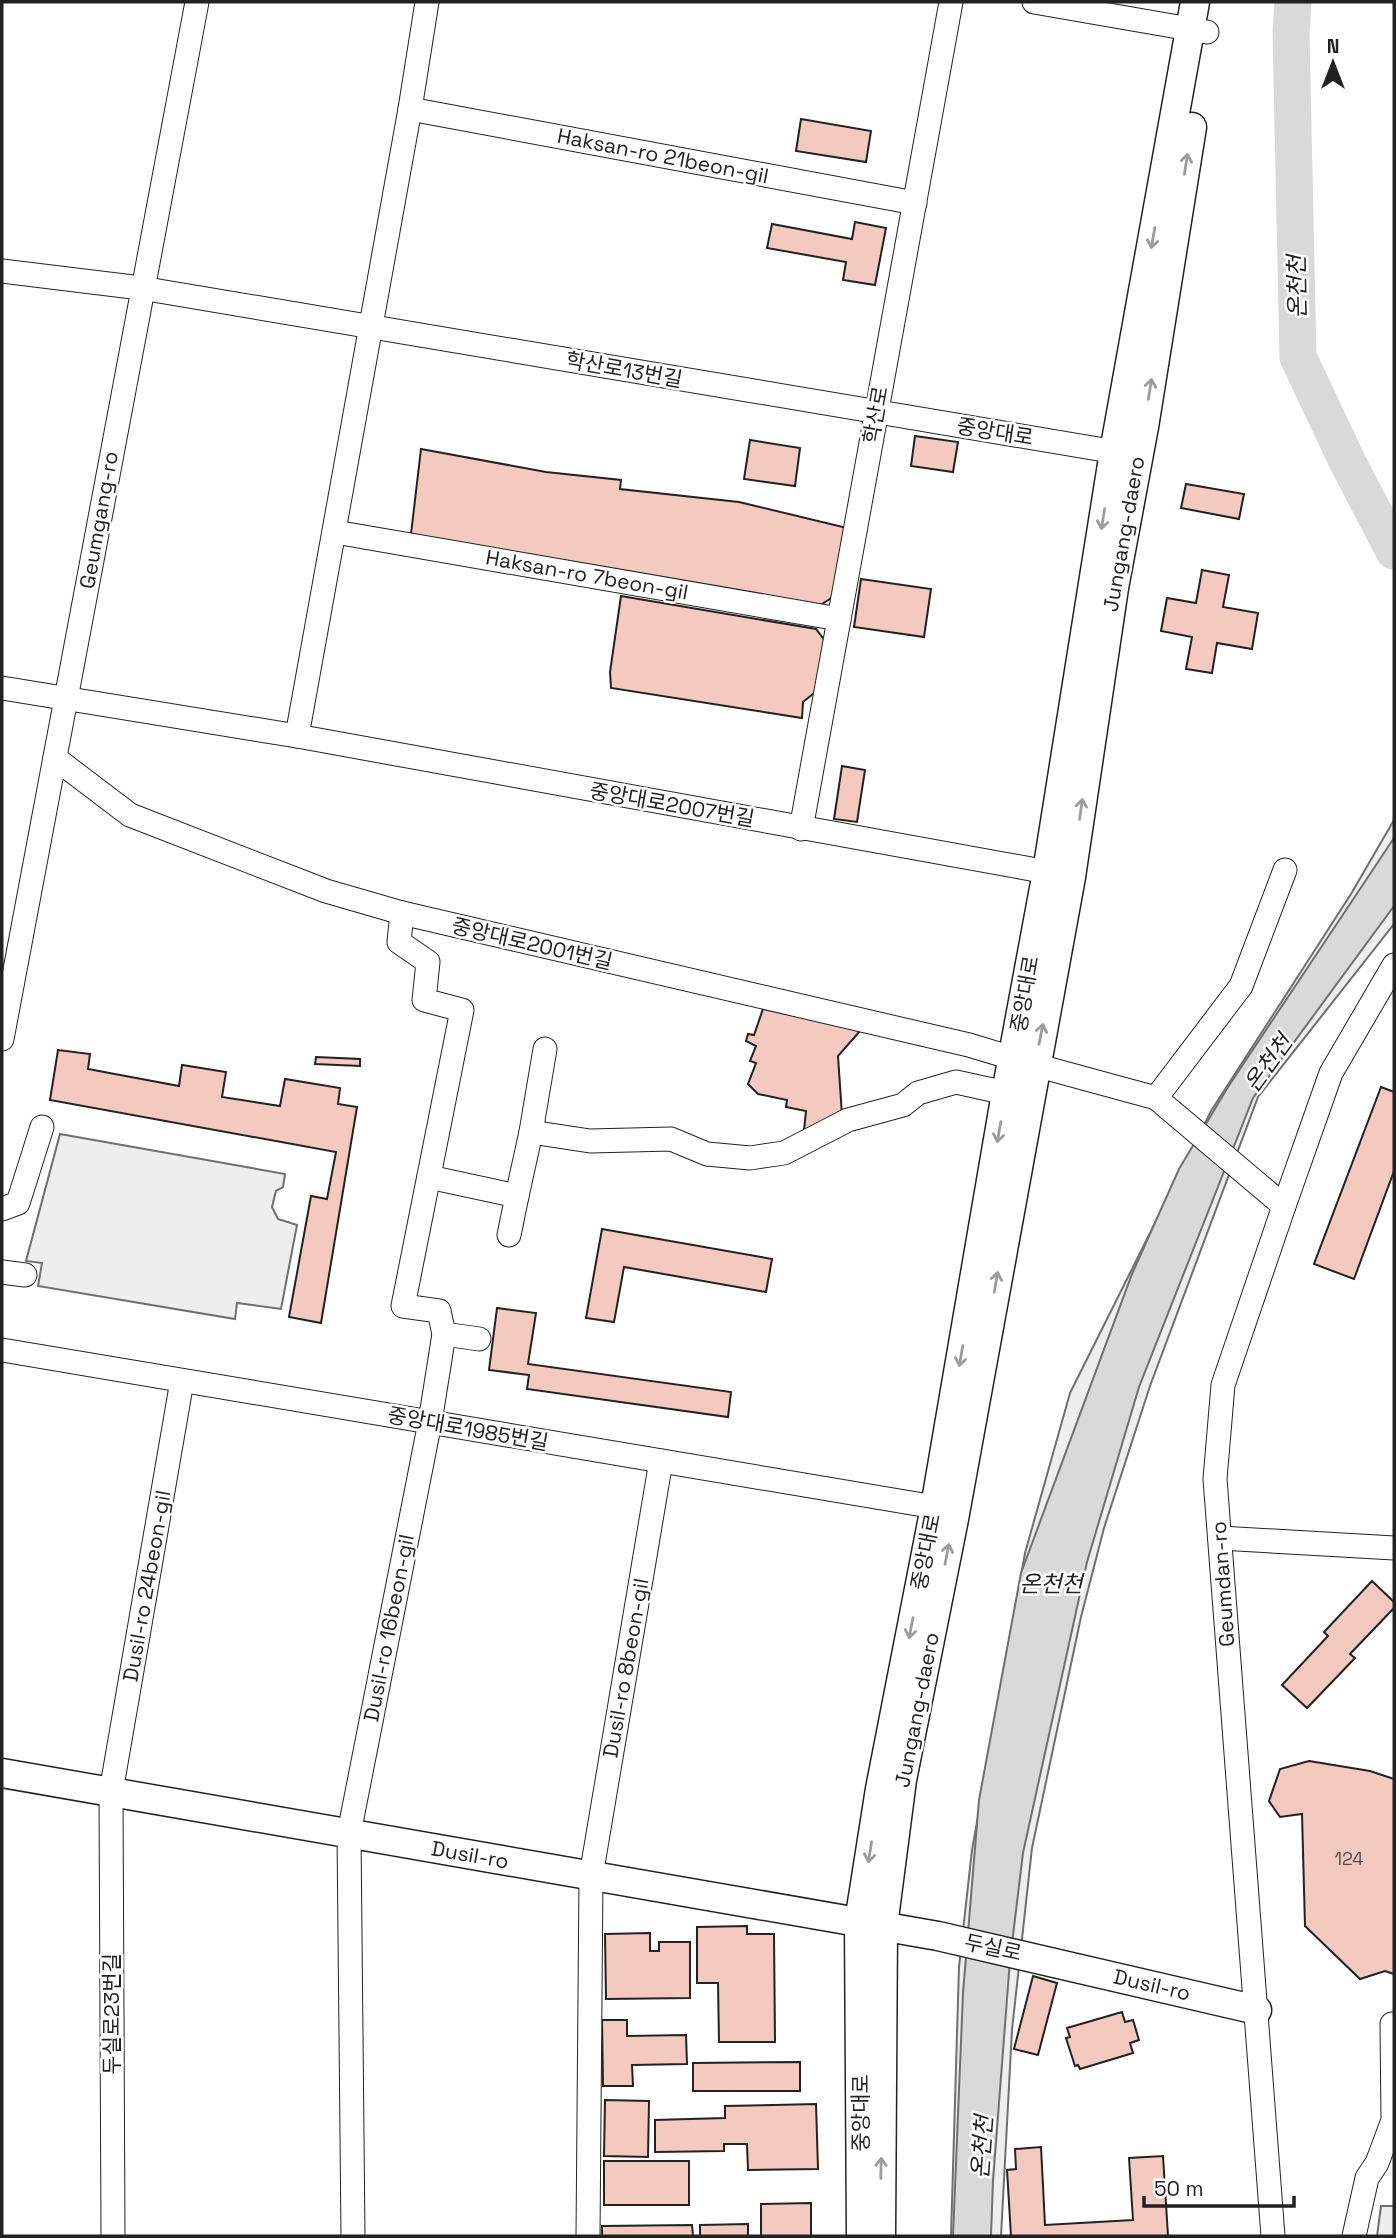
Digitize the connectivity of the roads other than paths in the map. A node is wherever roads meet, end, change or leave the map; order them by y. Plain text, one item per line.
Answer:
1 (197, 2) edge
2 (427, 2) edge
3 (951, 2) edge
4 (1034, 2) edge
5 (1195, 2) edge
6 (1212, 2) edge
7 (1198, 31) junction
8 (410, 109) junction
9 (915, 203) junction
10 (2, 271) edge
11 (141, 288) junction
12 (371, 327) junction
13 (877, 413) junction
14 (1126, 454) junction
15 (335, 532) junction
16 (839, 619) junction
17 (2, 688) edge
18 (66, 700) junction
19 (297, 736) junction
20 (55, 758) junction
21 (801, 829) junction
22 (1285, 870) dead end
23 (1059, 875) junction
24 (402, 913) junction
25 (1394, 965) edge
26 (2, 1039) edge
27 (545, 1049) dead end
28 (1024, 1062) junction
29 (1006, 1093) junction
30 (1156, 1098) junction
31 (42, 1127) dead end
32 (531, 1132) junction
33 (429, 1177) junction
34 (517, 1196) junction
35 (1284, 1206) junction
36 (2, 1209) edge
37 (509, 1235) dead end
38 (2, 1272) edge
39 (25, 1275) dead end
40 (444, 1334) junction
41 (479, 1339) dead end
42 (2, 1350) edge
43 (182, 1381) junction
44 (430, 1422) junction
45 (661, 1461) junction
46 (935, 1507) junction
47 (1220, 1538) junction
48 (1394, 1548) edge
49 (2, 1773) edge
50 (111, 1792) junction
51 (349, 1833) junction
52 (591, 1876) junction
53 (871, 1924) junction
54 (938, 1936) joint
55 (1047, 1960) joint
56 (1257, 2010) junction
57 (1394, 2024) edge
58 (1385, 2167) edge
59 (113, 2236) edge
60 (353, 2236) edge
61 (588, 2236) edge
62 (861, 2236) edge
63 (880, 2236) edge
64 (1273, 2236) edge
65 (1354, 2236) edge

1 - 11 street, Geumgang-ro
2 - 8 street
3 - 9 street, 학산로
4 - 7 street
5 - 7 main road, Jungang-daero
6 - 7 main road, Jungang-daero
7 - 14 main road, Jungang-daero
8 - 9 street, Haksan-ro 21beon-gil
8 - 12 street
9 - 13 street, 학산로
10 - 11 street, 학산로13번길
11 - 12 street, 학산로13번길
11 - 18 street, Geumgang-ro
12 - 13 street, 학산로13번길
12 - 15 street
13 - 14 street, 중앙대로
13 - 16 street, 학산로
14 - 23 main road, Jungang-daero
15 - 16 street, Haksan-ro 7beon-gil
15 - 19 street
16 - 21 street, 학산로
17 - 18 street, 중앙대로2007번길
18 - 19 street, 중앙대로2007번길
18 - 20 street, Geumgang-ro
19 - 21 street, 중앙대로2007번길
20 - 24 street, 중앙대로2001번길
20 - 26 street, Geumgang-ro
21 - 23 street, 중앙대로2007번길
22 - 30 street
23 - 28 main road, Jungang-daero
24 - 28 street, 중앙대로2001번길
24 - 33 street
25 - 35 street, Geumdan-ro
27 - 32 street
28 - 29 main road, 중앙대로
28 - 30 street
53 -> 28 main road, Jungang-daero
29 - 32 street
29 -> 46 main road, 중앙대로
30 - 35 street
31 - 36 street
32 - 34 street
33 - 34 street
33 - 40 street
34 - 37 street
35 - 47 street, Geumdan-ro
38 - 39 street
40 - 41 street
40 - 44 street, Dusil-ro 16beon-gil
42 - 43 street, 중앙대로1985번길
43 - 44 street, 중앙대로1985번길
43 - 50 street, Dusil-ro 24beon-gil
44 - 45 street, 중앙대로1985번길
44 - 51 street, Dusil-ro 16beon-gil
45 - 46 street, 중앙대로1985번길
45 - 52 street, Dusil-ro 8beon-gil
46 -> 53 main road, 중앙대로
47 - 48 street
47 - 56 street, Geumdan-ro
49 - 50 main road, Dusil-ro
50 - 51 main road, Dusil-ro
50 - 59 street, 두실로23번길
51 - 52 main road, Dusil-ro
51 - 60 street, Dusil-ro 16beon-gil
52 - 53 main road, Dusil-ro
52 - 61 street, Dusil-ro 8beon-gil
53 - 54 main road, Dusil-ro
53 - 62 main road, 중앙대로
63 -> 53 main road, Jungang-daero
54 - 55 main road, 두실로
55 - 56 main road, Dusil-ro
56 - 64 street, Geumdan-ro
57 - 58 street
58 - 65 street

